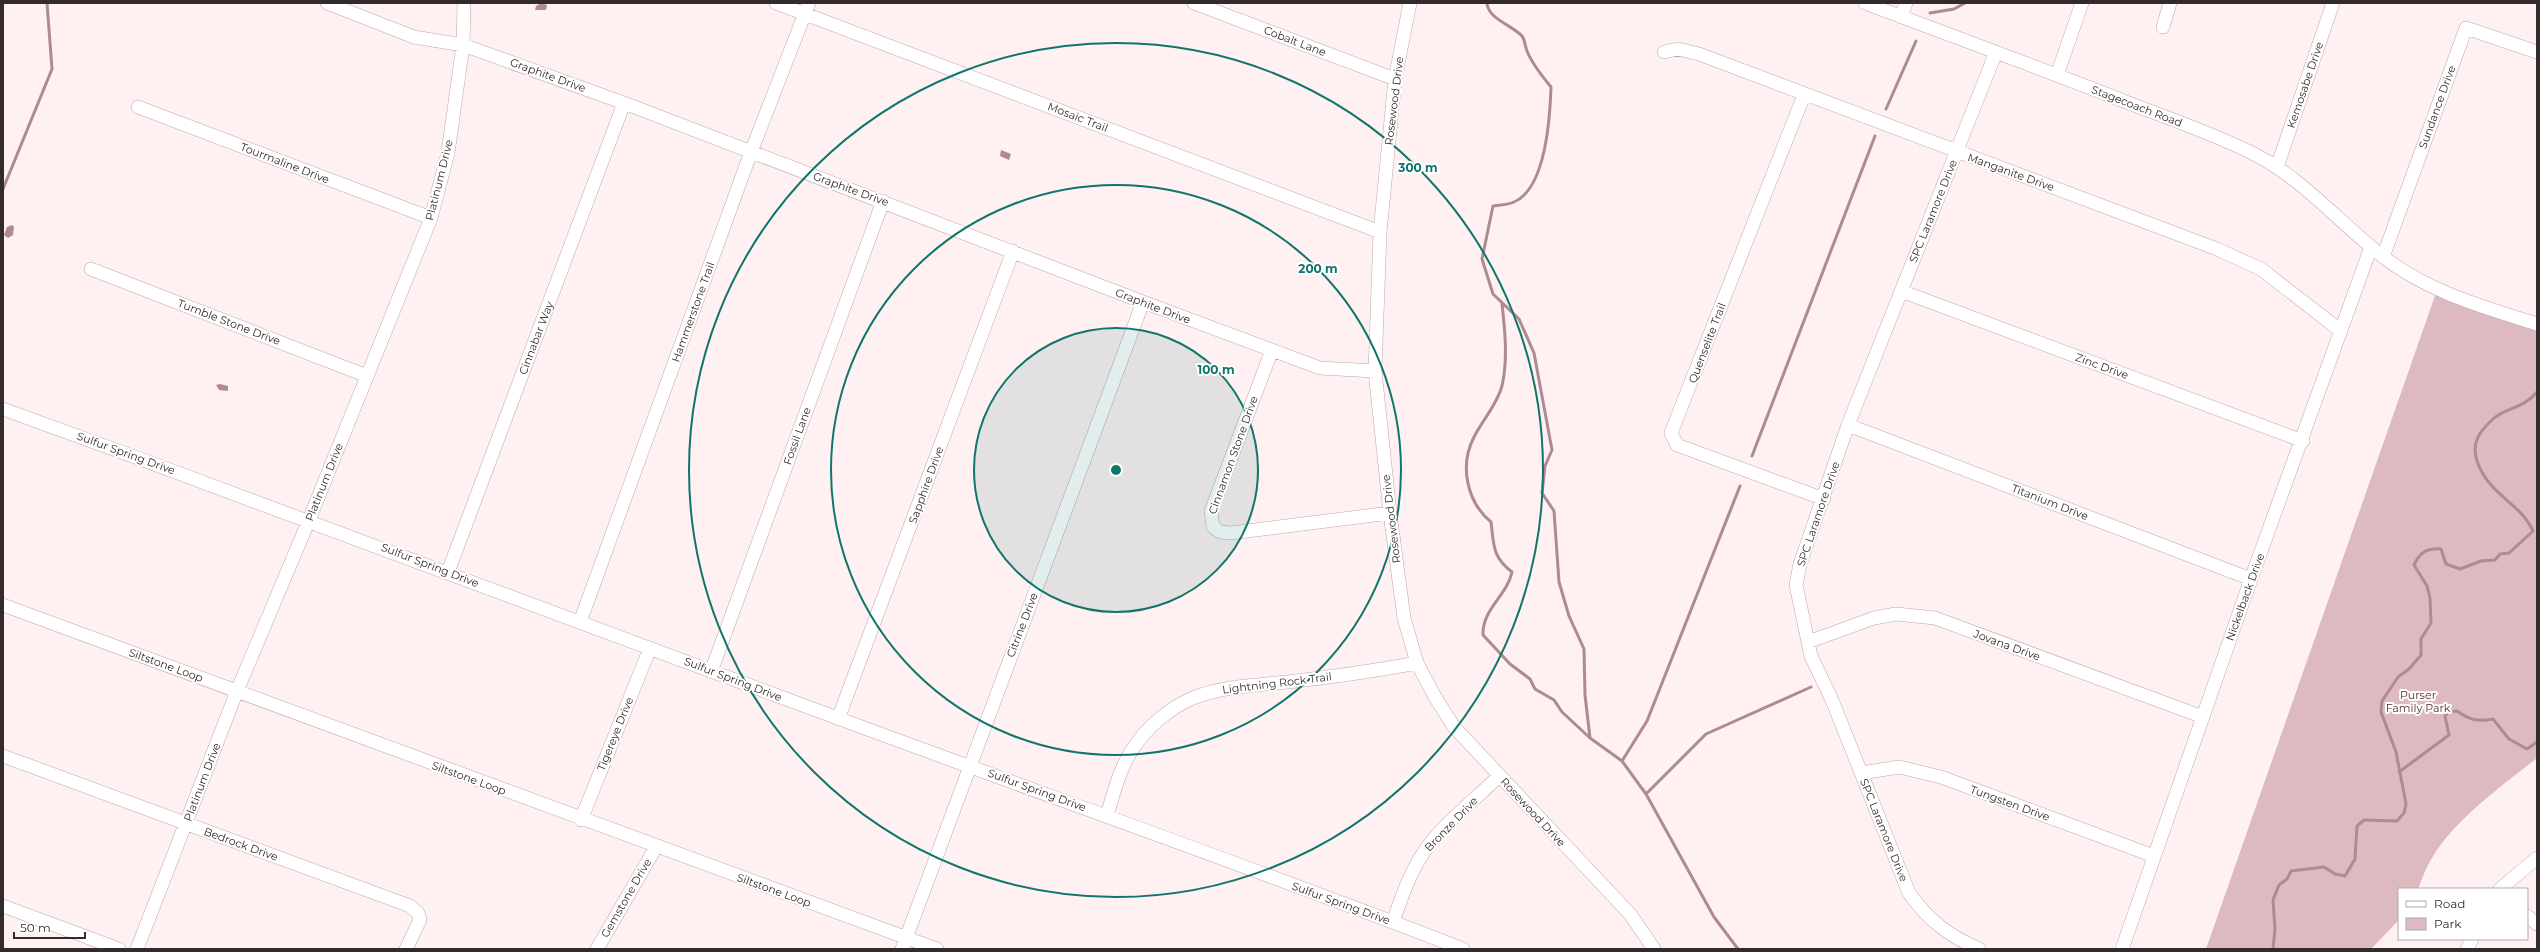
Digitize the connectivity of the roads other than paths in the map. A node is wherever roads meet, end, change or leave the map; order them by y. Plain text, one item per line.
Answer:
1 (327, 3) edge
2 (464, 3) edge
3 (776, 3) edge
4 (1194, 3) edge
5 (1410, 3) edge
6 (1865, 3) edge
7 (1906, 3) edge
8 (2082, 3) edge
9 (2170, 3) edge
10 (2333, 3) edge
11 (807, 8) edge
12 (1901, 17) junction
13 (2163, 27) dead end
14 (463, 45) junction
15 (1664, 52) dead end
16 (1996, 52) junction
17 (2537, 52) edge
18 (2057, 75) junction
19 (1395, 79) junction
20 (1804, 95) junction
21 (624, 103) junction
22 (138, 107) dead end
23 (751, 152) junction
24 (1956, 152) junction
25 (2277, 167) junction
26 (883, 201) junction
27 (431, 218) junction
28 (1380, 232) junction
29 (2371, 247) junction
30 (1013, 251) junction
31 (2383, 257) junction
32 (91, 269) dead end
33 (1901, 291) junction
34 (1143, 302) junction
35 (2537, 324) edge
36 (2341, 332) junction
37 (1272, 350) junction
38 (1375, 371) junction
39 (367, 376) junction
40 (3, 409) edge
41 (1848, 426) junction
42 (2303, 441) junction
43 (1824, 499) junction
44 (1390, 513) junction
45 (309, 520) junction
46 (448, 572) junction
47 (2252, 579) junction
48 (3, 605) edge
49 (580, 622) junction
50 (1808, 642) junction
51 (650, 648) junction
52 (1417, 663) junction
53 (711, 672) junction
54 (237, 691) junction
55 (2203, 717) junction
56 (838, 719) junction
57 (3, 756) edge
58 (969, 766) junction
59 (1862, 773) junction
60 (1499, 776) junction
61 (1107, 815) junction
62 (581, 820) junction
63 (185, 824) junction
64 (656, 847) junction
65 (2154, 856) junction
66 (2537, 858) edge
67 (2501, 888) edge
68 (3, 906) edge
69 (2528, 917) edge
70 (1393, 922) junction
71 (2537, 924) edge
72 (2472, 940) edge
73 (904, 943) edge
74 (119, 949) edge
75 (138, 949) edge
76 (406, 949) edge
77 (597, 949) edge
78 (937, 949) edge
79 (1463, 949) edge
80 (1654, 949) edge
81 (1979, 949) edge
82 (2122, 949) edge
83 (2467, 949) edge

1 - 14 street, Graphite Drive
2 - 14 street, Platinum Drive
3 - 11 street, Mosaic Trail
4 - 19 street, Cobalt Lane
5 - 19 street, Rosewood Drive
6 - 12 street, Stagecoach Road
7 - 12 street
8 - 18 street
9 - 13 street
10 - 25 street, Kemosabe Drive
11 - 23 street, Hammerstone Trail
11 - 28 street, Mosaic Trail
12 - 16 street, Stagecoach Road
14 - 21 street, Graphite Drive
14 - 27 street, Platinum Drive
15 - 20 street, Manganite Drive
16 - 18 street, Stagecoach Road
16 - 24 street, SPC Laramore Drive
17 - 31 street, Sundance Drive
18 - 25 street, Stagecoach Road
19 - 28 street, Rosewood Drive
20 - 24 street, Manganite Drive
20 - 43 street, Quenselite Trail
21 - 23 street, Graphite Drive
21 - 46 street, Cinnabar Way
22 - 27 street, Tourmaline Drive
23 - 26 street, Graphite Drive
23 - 49 street, Hammerstone Trail
24 - 33 street, SPC Laramore Drive
24 - 36 street, Manganite Drive
25 - 29 street, Stagecoach Road
26 - 30 street, Graphite Drive
26 - 53 street, Fossil Lane
27 - 39 street, Platinum Drive
28 - 38 street, Rosewood Drive
29 - 31 street, Stagecoach Road
29 - 36 street, Nickelback Drive
30 - 34 street, Graphite Drive
30 - 56 street, Sapphire Drive
31 - 35 street, Stagecoach Road
32 - 39 street, Tumble Stone Drive
33 - 41 street, SPC Laramore Drive
33 - 42 street, Zinc Drive
34 - 37 street, Graphite Drive
34 - 58 street, Citrine Drive
36 - 42 street, Nickelback Drive
37 - 38 street, Graphite Drive
37 - 44 street, Cinnamon Stone Drive
38 - 44 street, Rosewood Drive
39 - 45 street, Platinum Drive
40 - 45 street, Sulfur Spring Drive
41 - 43 street, SPC Laramore Drive
41 - 47 street, Titanium Drive
42 - 47 street, Nickelback Drive
43 - 50 street, SPC Laramore Drive
44 - 52 street, Rosewood Drive
45 - 46 street, Sulfur Spring Drive
45 - 54 street, Platinum Drive
46 - 49 street, Sulfur Spring Drive
47 - 55 street, Nickelback Drive
48 - 54 street, Siltstone Loop
49 - 51 street, Sulfur Spring Drive
50 - 55 street, Jovana Drive
50 - 59 street, SPC Laramore Drive
51 - 53 street, Sulfur Spring Drive
51 - 62 street, Tigereye Drive
52 - 60 street, Rosewood Drive
52 - 61 street, Lightning Rock Trail
53 - 56 street, Sulfur Spring Drive
54 - 62 street, Siltstone Loop
54 - 63 street, Platinum Drive
55 - 65 street, Nickelback Drive
56 - 58 street, Sulfur Spring Drive
57 - 63 street, Bedrock Drive
58 - 61 street, Sulfur Spring Drive
58 - 73 street, Citrine Drive
59 - 65 street, Tungsten Drive
59 - 81 street, SPC Laramore Drive
60 - 70 street, Bronze Drive
60 - 80 street, Rosewood Drive
61 - 70 street, Sulfur Spring Drive
62 - 64 street, Siltstone Loop
63 - 75 street, Platinum Drive
63 - 76 street, Bedrock Drive
64 - 73 street, Siltstone Loop
64 - 77 street, Gemstone Drive
65 - 82 street, Nickelback Drive
66 - 67 street
68 - 74 street
69 - 71 street
70 - 79 street, Sulfur Spring Drive
72 - 83 street
73 - 78 street, Siltstone Loop

